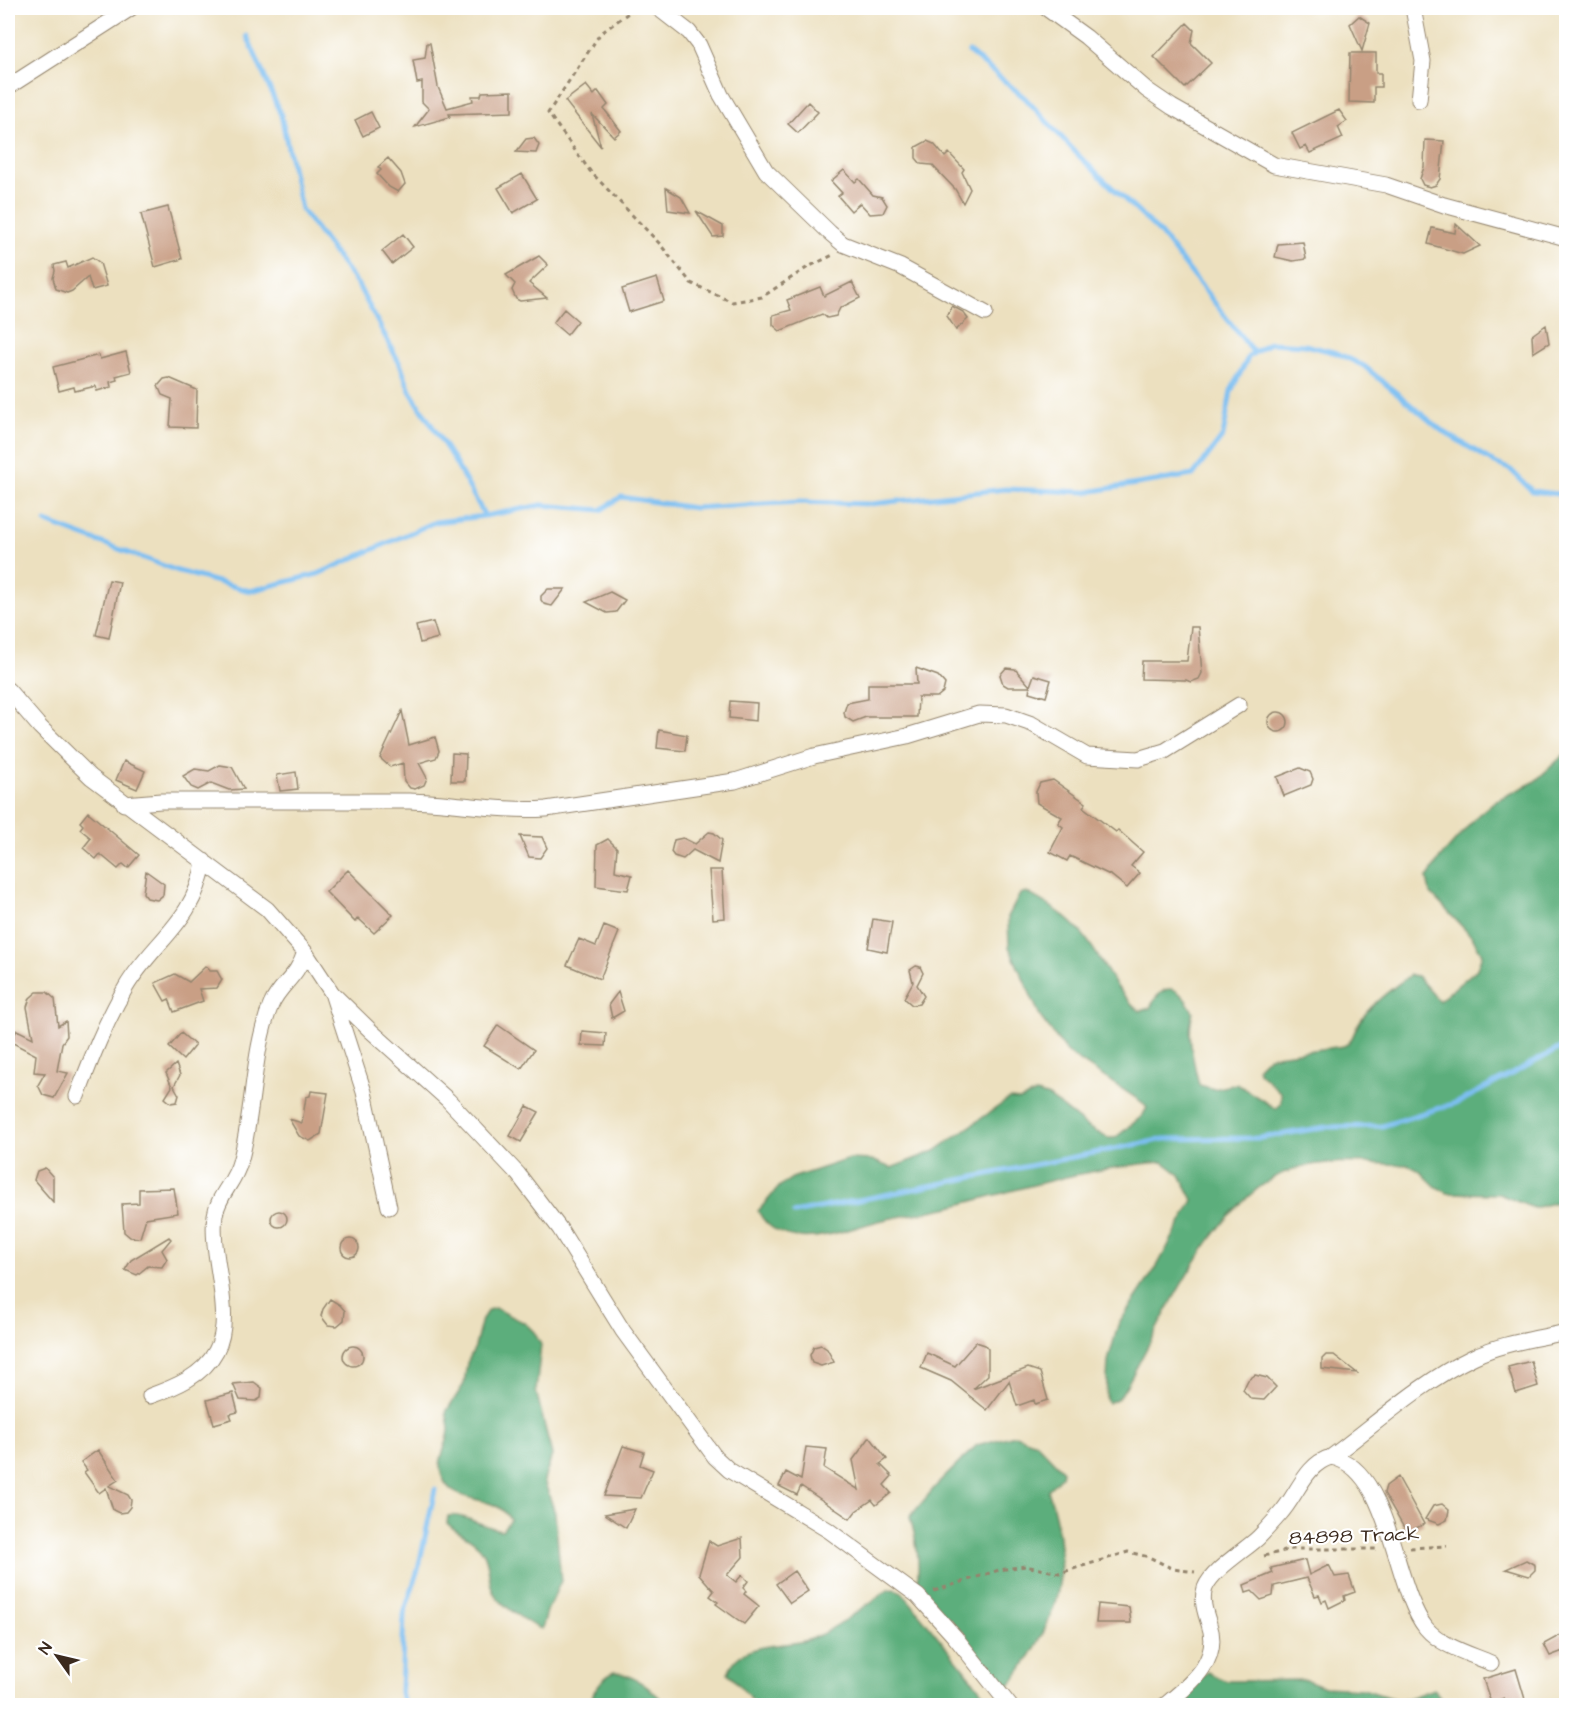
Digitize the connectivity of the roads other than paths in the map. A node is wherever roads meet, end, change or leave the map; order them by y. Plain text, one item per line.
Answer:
1 (131, 8) edge
2 (658, 8) edge
3 (1046, 8) edge
4 (1413, 8) edge
5 (8, 87) edge
6 (1419, 100) dead end
7 (1566, 238) edge
8 (985, 313) dead end
9 (8, 690) edge
10 (1239, 705) dead end
11 (124, 804) junction
12 (204, 861) junction
13 (305, 952) junction
14 (332, 993) junction
15 (77, 1096) dead end
16 (389, 1207) dead end
17 (1566, 1332) edge
18 (150, 1396) dead end
19 (1331, 1457) junction
20 (1491, 1664) dead end
21 (1010, 1706) edge
22 (1164, 1706) edge

1 - 5 street
2 - 8 street
3 - 7 street
4 - 6 street
9 - 11 street
10 - 11 street
11 - 12 street
12 - 13 street
12 - 15 street
13 - 14 street
13 - 18 street
14 - 16 street
14 - 21 street
17 - 19 street
19 - 20 street
19 - 22 street

